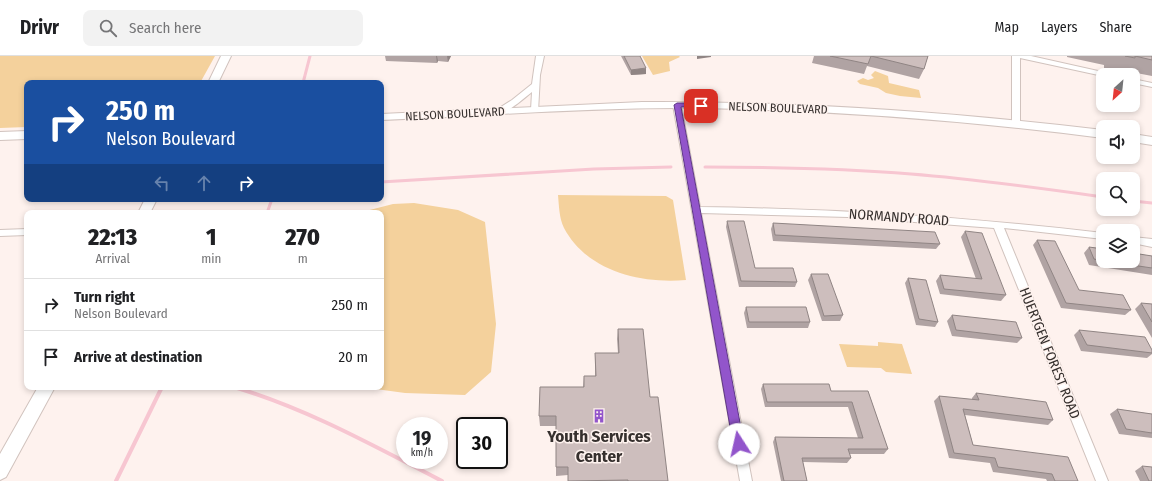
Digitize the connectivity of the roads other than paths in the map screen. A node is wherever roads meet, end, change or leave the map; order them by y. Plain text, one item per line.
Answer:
1 (226, 56) edge
2 (540, 56) edge
3 (1016, 56) edge
4 (1022, 56) edge
5 (1096, 73) edge
6 (214, 80) edge
7 (1140, 82) edge
8 (536, 84) junction
9 (1152, 85) edge
10 (677, 105) junction
11 (535, 110) junction
12 (499, 112) junction
13 (384, 117) edge
14 (1016, 123) junction
15 (1096, 133) edge
16 (24, 135) edge
17 (0, 136) edge
18 (1140, 139) edge
19 (1152, 140) edge
20 (695, 210) junction
21 (997, 224) junction
22 (24, 232) edge
23 (0, 233) edge
24 (1096, 235) edge
25 (1140, 241) edge
26 (1152, 243) edge
27 (45, 390) edge
28 (0, 471) edge
29 (746, 481) edge
30 (1102, 481) edge

1 - 6 street
2 - 8 street
3 - 14 street
4 - 5 street
7 - 9 street
8 - 11 street
8 - 12 street
10 - 11 street, NELSON BOULEVARD
10 - 14 street, NELSON BOULEVARD
10 - 20 street
11 - 12 street, NELSON BOULEVARD
12 - 13 street, NELSON BOULEVARD
14 - 15 street, NELSON BOULEVARD
16 - 17 street
18 - 19 street
20 - 21 street, NORMANDY ROAD
20 - 29 street
21 - 24 street, NORMANDY ROAD
21 - 30 street, HUERTGEN FOREST ROAD
22 - 23 street
25 - 26 street
27 - 28 street

